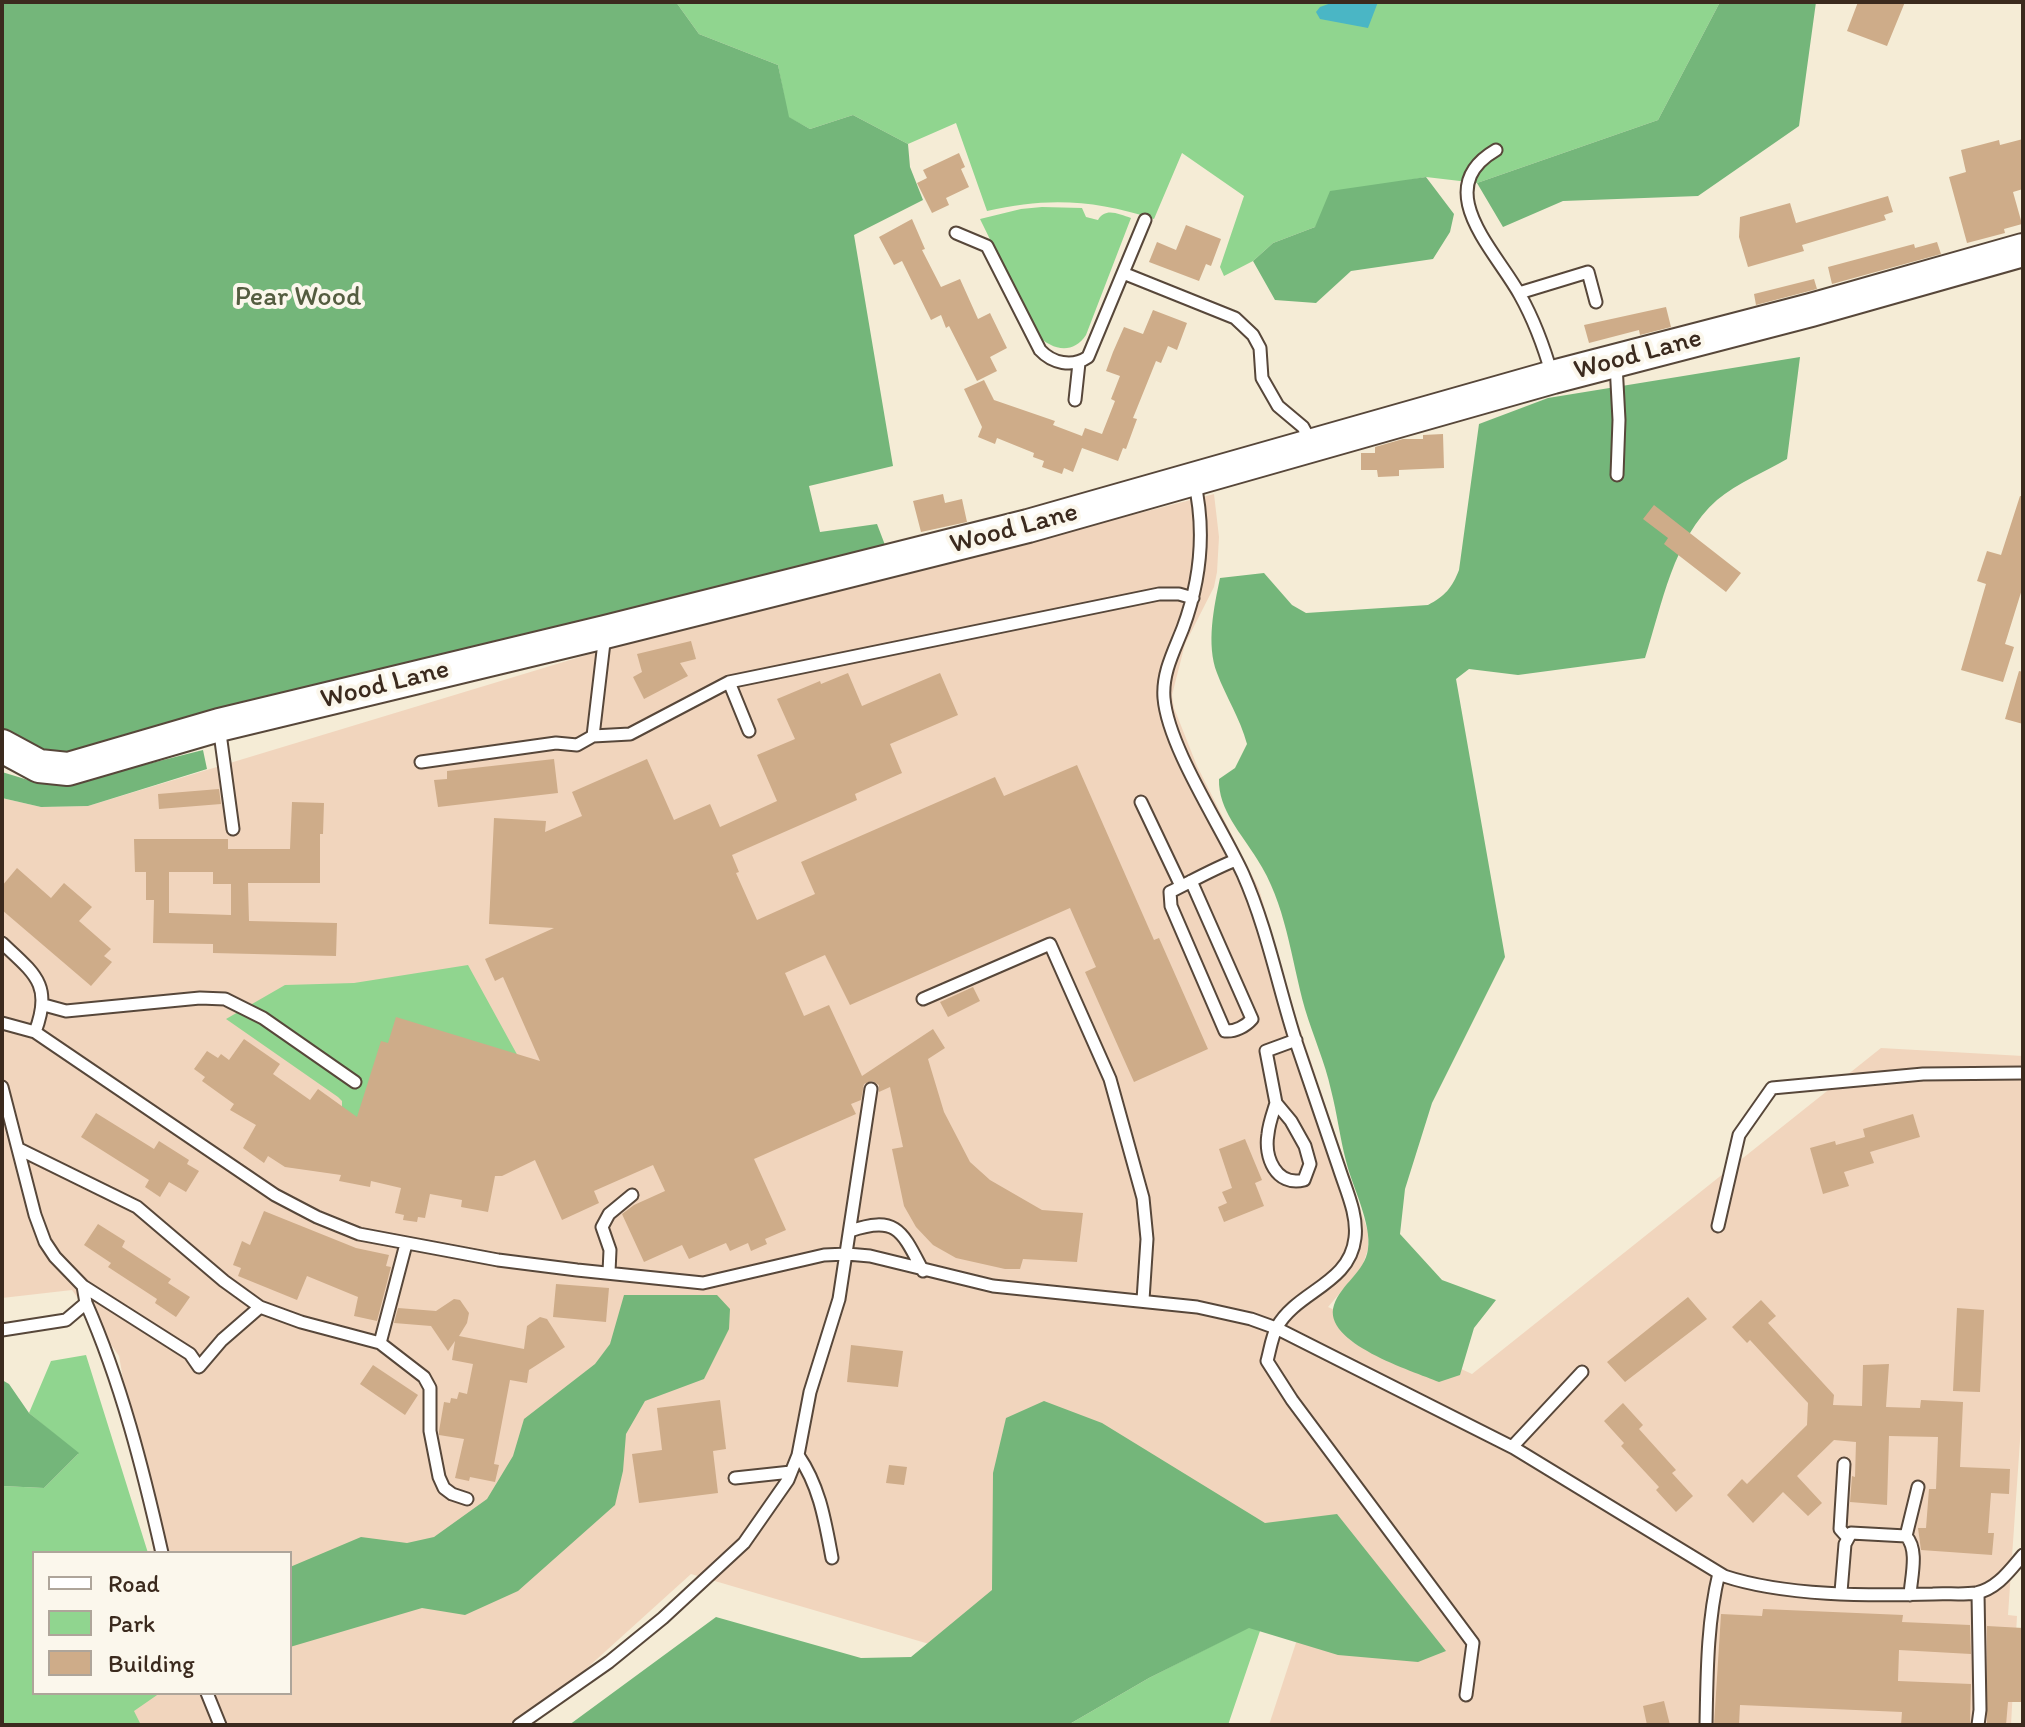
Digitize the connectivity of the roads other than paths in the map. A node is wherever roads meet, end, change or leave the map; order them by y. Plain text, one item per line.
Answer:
1 (1496, 150) dead end
2 (1145, 220) dead end
3 (956, 233) dead end
4 (2023, 250) edge
5 (1123, 273) junction
6 (1519, 293) junction
7 (1596, 302) dead end
8 (1616, 361) junction
9 (1079, 363) junction
10 (1553, 377) junction
11 (1075, 400) dead end
12 (1313, 446) junction
13 (1617, 475) dead end
14 (1194, 479) junction
15 (1193, 598) junction
16 (605, 632) junction
17 (729, 682) junction
18 (219, 725) junction
19 (749, 731) dead end
20 (593, 736) junction
21 (2, 746) edge
22 (421, 762) dead end
23 (1141, 802) dead end
24 (233, 829) dead end
25 (1236, 860) junction
26 (1181, 886) junction
27 (2, 943) edge
28 (923, 999) dead end
29 (44, 1005) junction
30 (2, 1023) edge
31 (35, 1032) junction
32 (1296, 1040) junction
33 (2023, 1073) edge
34 (355, 1082) dead end
35 (2, 1087) edge
36 (871, 1089) dead end
37 (1276, 1103) junction
38 (19, 1149) junction
39 (632, 1195) dead end
40 (1718, 1226) dead end
41 (850, 1231) junction
42 (406, 1244) junction
43 (847, 1254) junction
44 (923, 1271) junction
45 (609, 1272) junction
46 (83, 1286) junction
47 (1143, 1300) junction
48 (86, 1303) junction
49 (260, 1307) junction
50 (1276, 1328) junction
51 (2, 1330) edge
52 (380, 1343) junction
53 (1582, 1372) dead end
54 (1512, 1447) junction
55 (798, 1455) junction
56 (1844, 1464) dead end
57 (791, 1472) junction
58 (735, 1478) dead end
59 (1918, 1487) dead end
60 (467, 1499) dead end
61 (1906, 1536) junction
62 (1848, 1538) junction
63 (161, 1551) edge
64 (2023, 1555) edge
65 (832, 1558) dead end
66 (1719, 1573) junction
67 (1841, 1592) junction
68 (1978, 1593) junction
69 (1910, 1595) junction
70 (208, 1695) edge
71 (1466, 1695) dead end
72 (220, 1725) edge
73 (519, 1725) edge
74 (1706, 1725) edge
75 (1978, 1725) edge

1 - 6 lane
2 - 5 lane
3 - 9 lane
4 - 8 street, Wood Lane
5 - 9 lane
5 - 12 lane
6 - 7 lane
6 - 10 lane
8 - 10 street, Wood Lane
8 - 13 lane
9 - 11 lane
10 - 12 street, Wood Lane
12 - 14 street, Wood Lane
14 - 15 lane
14 - 16 street, Wood Lane
15 - 17 lane
15 - 25 lane
16 - 18 street, Wood Lane
16 - 20 lane
17 - 19 lane
17 - 20 lane
18 - 21 street, Wood Lane
18 - 24 lane
20 - 22 lane
23 - 26 lane
25 - 26 lane
25 - 32 lane
26 - 26 lane
27 - 29 lane
28 - 47 lane
29 - 31 lane
29 - 34 lane
30 - 31 lane
31 - 42 lane
32 - 37 lane
32 - 50 lane
33 - 40 lane
35 - 38 lane
36 - 41 lane
37 - 37 lane
38 - 46 lane
38 - 49 lane
39 - 45 lane
41 - 43 lane
41 - 44 lane
42 - 45 lane
42 - 52 lane
43 - 44 lane
43 - 45 lane
43 - 55 lane
44 - 47 lane
46 - 48 lane
46 - 49 lane
47 - 50 lane
48 - 51 lane
48 - 63 lane
49 - 52 lane
50 - 54 lane
50 - 71 lane
52 - 60 lane
53 - 54 lane
54 - 66 lane
55 - 57 lane
55 - 65 lane
56 - 62 lane
57 - 58 lane
57 - 73 lane
59 - 61 lane
61 - 62 lane
61 - 69 lane
62 - 67 lane
64 - 68 lane
66 - 67 lane
66 - 74 lane
67 - 69 lane
68 - 69 lane
68 - 75 lane
70 - 72 lane

